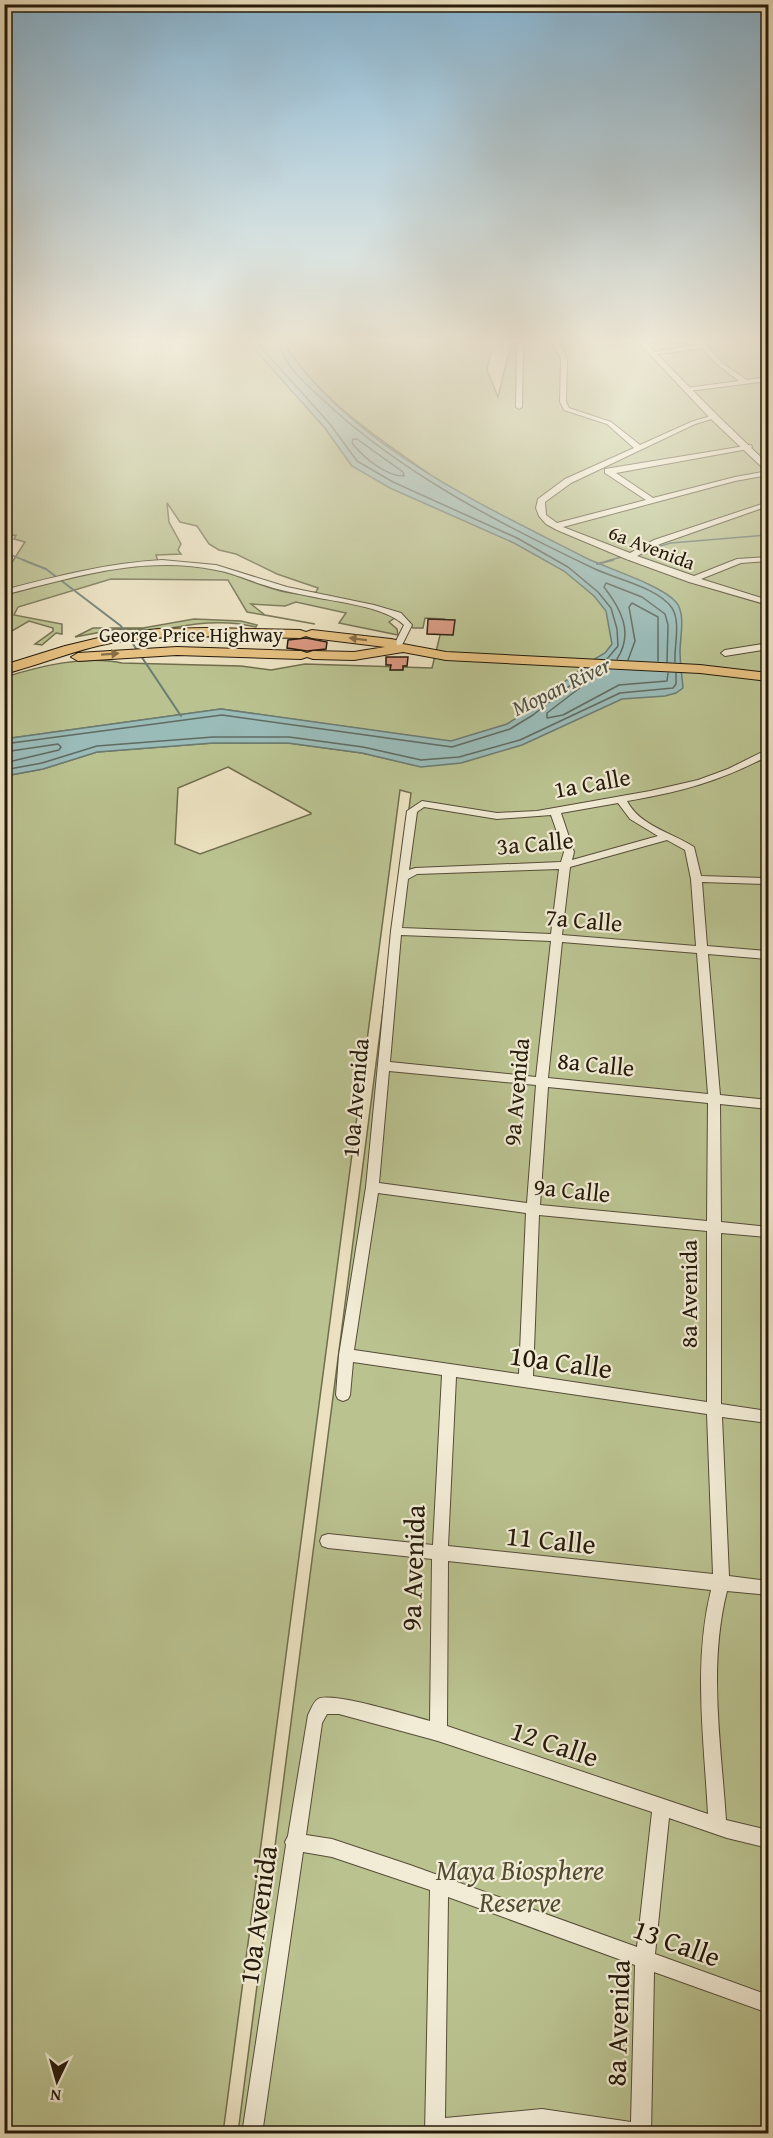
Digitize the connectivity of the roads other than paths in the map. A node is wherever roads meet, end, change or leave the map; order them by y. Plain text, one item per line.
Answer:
1 (634, 444) edge
2 (651, 444) edge
3 (743, 444) edge
4 (747, 447) junction
5 (640, 449) junction
6 (600, 467) junction
7 (768, 468) edge
8 (610, 472) junction
9 (768, 473) edge
10 (652, 501) junction
11 (768, 504) edge
12 (556, 526) junction
13 (629, 556) junction
14 (768, 559) edge
15 (692, 580) junction
16 (4, 593) edge
17 (768, 603) edge
18 (272, 633) junction
19 (397, 646) junction
20 (768, 646) edge
21 (268, 653) junction
22 (725, 653) dead end
23 (8, 669) edge
24 (768, 677) edge
25 (768, 752) edge
26 (621, 800) junction
27 (417, 806) joint
28 (555, 811) junction
29 (668, 837) junction
30 (566, 865) junction
31 (404, 877) junction
32 (696, 879) junction
33 (768, 881) edge
34 (396, 931) junction
35 (556, 938) junction
36 (702, 952) junction
37 (768, 956) edge
38 (383, 1066) junction
39 (542, 1080) junction
40 (714, 1097) junction
41 (768, 1104) edge
42 (372, 1187) junction
43 (533, 1209) junction
44 (713, 1226) junction
45 (768, 1232) edge
46 (345, 1355) junction
47 (449, 1371) junction
48 (526, 1382) junction
49 (343, 1395) dead end
50 (714, 1409) junction
51 (768, 1417) edge
52 (328, 1541) dead end
53 (440, 1553) junction
54 (722, 1582) junction
55 (768, 1588) edge
56 (322, 1706) joint
57 (438, 1732) junction
58 (661, 1807) junction
59 (718, 1826) junction
60 (768, 1839) edge
61 (294, 1842) junction
62 (439, 1885) junction
63 (645, 1959) junction
64 (768, 2004) edge
65 (435, 2131) edge
66 (252, 2133) edge
67 (641, 2133) edge

1 - 5 street
2 - 5 street
3 - 4 street
4 - 7 street
4 - 8 street
5 - 6 street
6 - 8 street
6 - 12 street
8 - 10 street
9 - 10 street
10 - 12 street
11 - 13 street
12 - 13 street, 6a Avenida
13 - 15 street, 6a Avenida
14 - 15 street
15 - 17 street, 6a Avenida
16 - 19 street
19 -> 18 highway, George Price Highway
18 - 21 highway
18 - 23 highway, George Price Highway
19 - 21 highway, George Price Highway
19 - 24 highway, George Price Highway
20 - 22 street
23 -> 21 highway, George Price Highway
25 - 26 street, 1a Calle
26 - 28 street, 1a Calle
26 - 29 street, 8a Avenida
27 - 28 street, 1a Calle
27 - 31 street, 10a Avenida
28 - 30 street, 9a Avenida
29 - 30 street, 3a Calle
29 - 32 street, 8a Avenida
30 - 31 street, 3a Calle
30 - 35 street, 9a Avenida
31 - 34 street, 10a Avenida
32 - 33 street
32 - 36 street, 8a Avenida
34 - 35 street, 7a Calle
34 - 38 street, 10a Avenida
35 - 36 street, 7a Calle
35 - 39 street, 9a Avenida
36 - 37 street, 7a Calle
36 - 40 street, 8a Avenida
38 - 39 street, 8a Calle
38 - 42 street, 10a Avenida
39 - 40 street, 8a Calle
39 - 43 street, 9a Avenida
40 - 41 street, 8a Calle
40 - 44 street, 8a Avenida
42 - 43 street, 9a Calle
42 - 46 street, 10a Avenida
43 - 44 street, 9a Calle
43 - 48 street, 9a Avenida
44 - 45 street, 9a Calle
44 - 50 street, 8a Avenida
46 - 47 street, 10a Calle
46 - 49 street, 10a Avenida
47 - 48 street, 10a Calle
47 - 53 street, 9a Avenida
48 - 50 street, 10a Calle
50 - 51 street, 10a Calle
50 - 54 street, 8a Avenida
52 - 53 street, 11 Calle
53 - 54 street, 11 Calle
53 - 57 street, 9a Avenida
54 - 55 street, 11 Calle
54 - 59 street, 8a Avenida
56 - 57 street, 12 Calle
56 - 61 street, 10a Avenida
57 - 58 street, 12 Calle
58 - 59 street, 12 Calle
58 - 63 street, 8a Avenida
59 - 60 street, 12 Calle
61 - 62 street, 13 Calle
61 - 66 street, 10a Avenida
62 - 63 street, 13 Calle
62 - 65 street
63 - 64 street, 13 Calle
63 - 67 street, 8a Avenida
65 - 67 street

